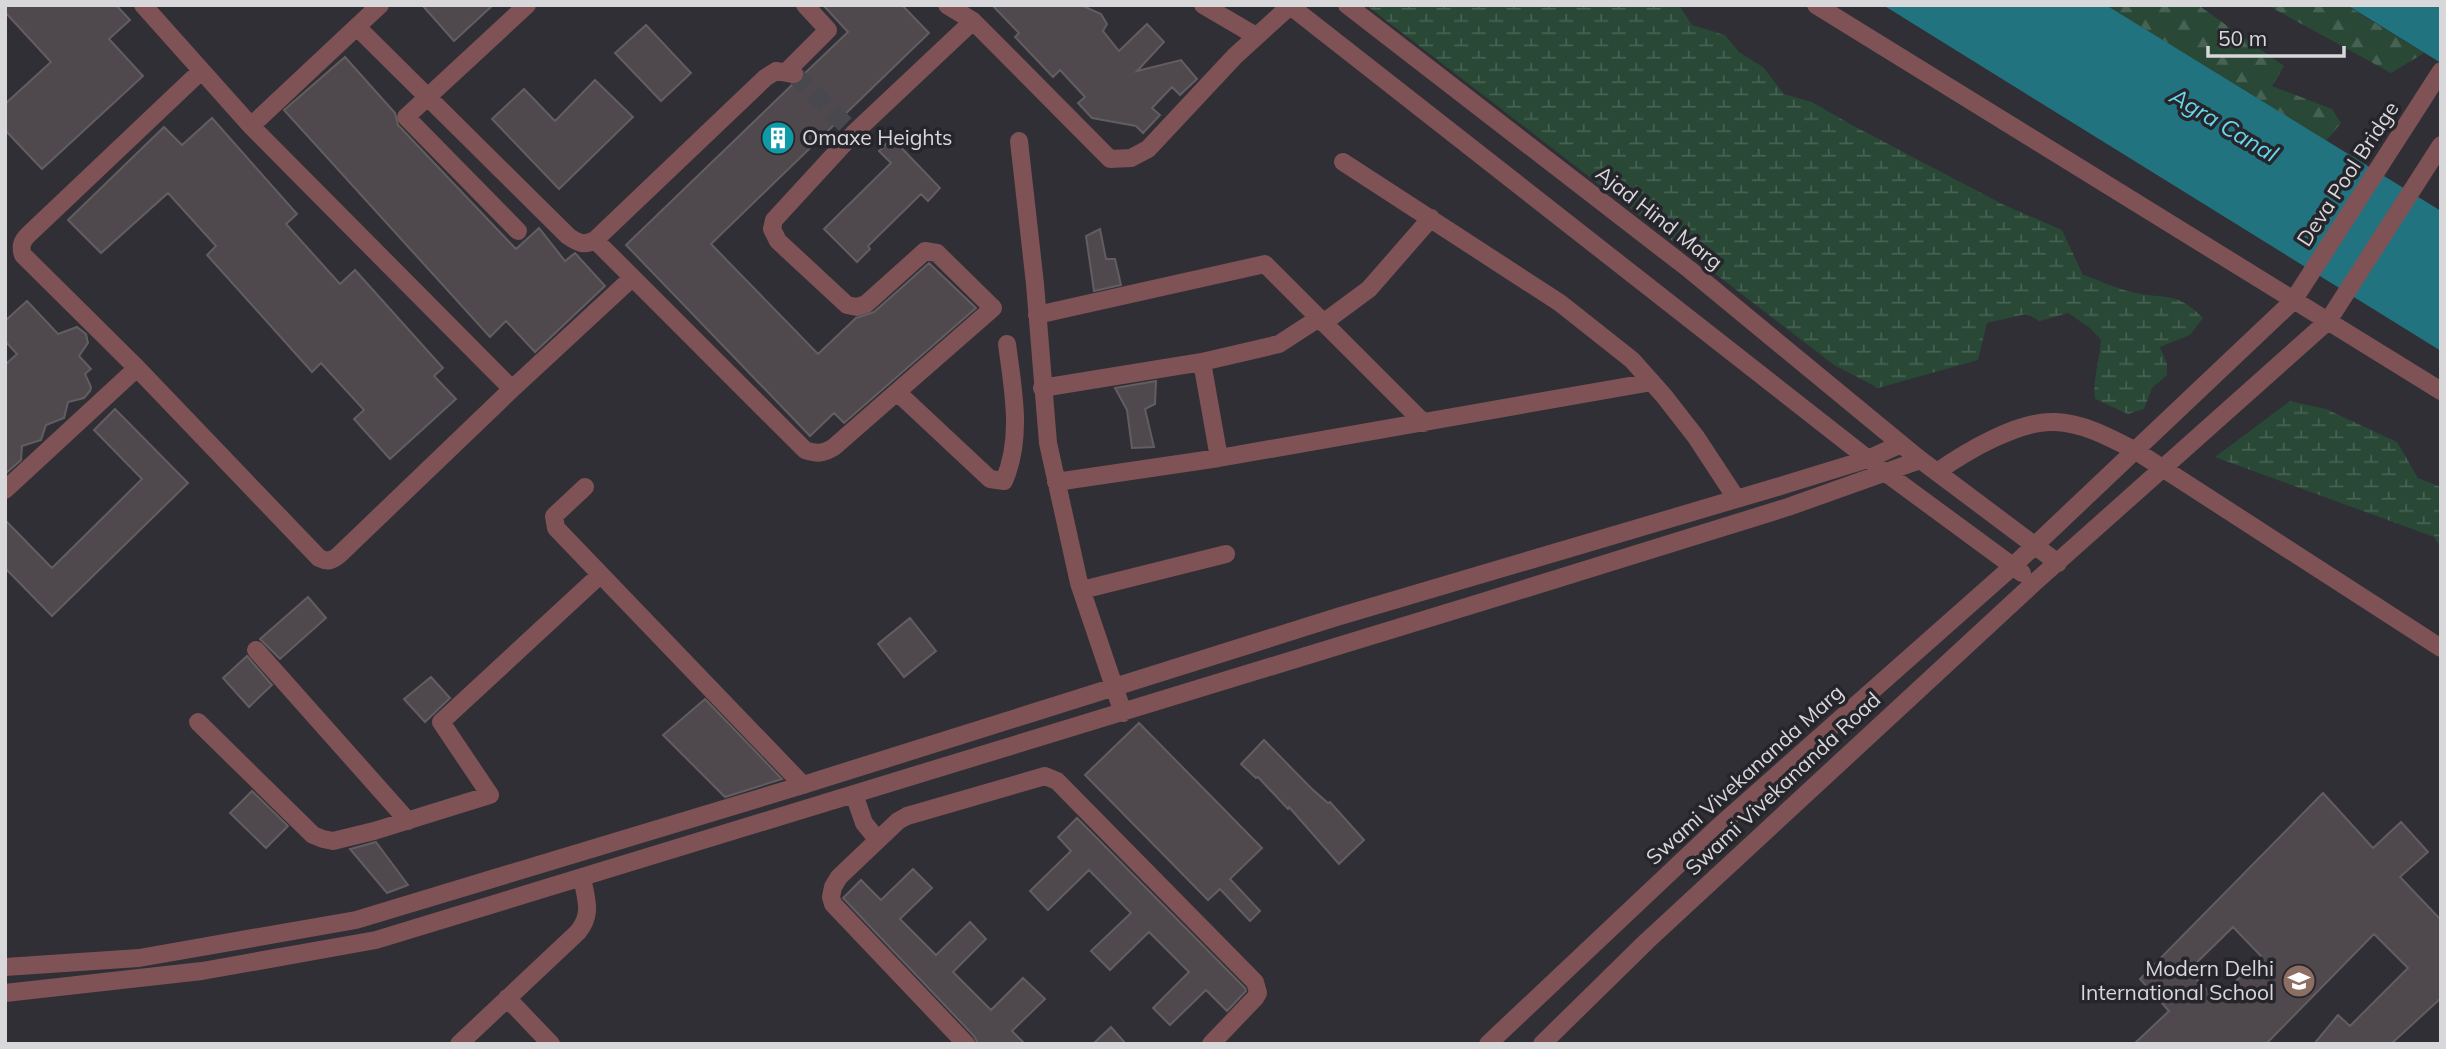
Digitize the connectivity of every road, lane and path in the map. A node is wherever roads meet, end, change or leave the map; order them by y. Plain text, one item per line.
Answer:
1 (143, 5) edge
2 (380, 5) edge
3 (527, 5) edge
4 (805, 5) edge
5 (1203, 5) edge
6 (1347, 5) edge
7 (1816, 5) edge
8 (949, 6) edge
9 (1290, 6) edge
10 (973, 20) junction
11 (357, 27) junction
12 (1256, 36) junction
13 (201, 71) junction
14 (2441, 71) edge
15 (428, 97) junction
16 (251, 126) junction
17 (1019, 141) dead end
18 (2441, 145) edge
19 (1343, 162) dead end
20 (1431, 218) junction
21 (518, 231) dead end
22 (595, 240) junction
23 (632, 278) junction
24 (2293, 301) junction
25 (1037, 315) junction
26 (1321, 320) junction
27 (2328, 321) junction
28 (1007, 344) dead end
29 (1202, 362) junction
30 (137, 368) junction
31 (1652, 382) junction
32 (1042, 388) junction
33 (512, 389) junction
34 (2441, 391) edge
35 (897, 392) junction
36 (1424, 423) junction
37 (1901, 444) junction
38 (2136, 452) junction
39 (1219, 458) junction
40 (1868, 459) junction
41 (1920, 460) junction
42 (2163, 469) junction
43 (1937, 472) junction
44 (1886, 473) junction
45 (1056, 482) junction
46 (585, 487) dead end
47 (5, 490) edge
48 (1736, 498) junction
49 (2036, 544) junction
50 (1226, 554) dead end
51 (2058, 563) junction
52 (2013, 566) junction
53 (600, 575) junction
54 (2034, 583) junction
55 (1082, 590) junction
56 (2441, 648) edge
57 (256, 650) dead end
58 (1114, 689) junction
59 (1123, 713) junction
60 (198, 722) dead end
61 (803, 785) junction
62 (854, 794) junction
63 (712, 813) junction
64 (408, 821) junction
65 (713, 837) junction
66 (877, 839) junction
67 (582, 877) junction
68 (5, 967) edge
69 (5, 993) edge
70 (507, 998) junction
71 (458, 1044) edge
72 (551, 1044) edge
73 (966, 1044) edge
74 (1211, 1044) edge
75 (1488, 1044) edge
76 (1542, 1044) edge

1 - 13 street
2 - 11 street
3 - 15 street
4 - 22 street
5 - 12 street
6 - 37 street, Ajad Hind Marg
7 - 24 street
8 - 10 street
9 - 12 street
9 - 40 street
10 - 12 street
10 - 35 street
11 - 15 street
11 - 16 street
13 - 16 street
13 - 30 street
14 - 24 street, Deva Pool Bridge
15 - 21 street
15 - 22 street
16 - 33 street
17 - 25 street
18 - 27 street, Swami Vivekananda Road
19 - 20 street
20 - 26 street
20 - 31 street
22 - 23 street
23 - 33 street
23 - 35 street
24 - 27 street
24 - 38 street, Deva Pool Bridge
25 - 26 street
25 - 32 street
26 - 29 street
26 - 36 street
27 - 34 street
27 - 42 street, Swami Vivekananda Road
28 - 35 street
29 - 32 street
29 - 39 street
30 - 33 street
30 - 47 street
31 - 36 street
31 - 48 street
32 - 45 street
36 - 39 street
37 - 40 street
37 - 41 street, Ajad Hind Marg
38 - 42 street
38 - 43 street
38 - 49 street, Swami Vivekananda Marg
39 - 45 street
40 - 44 street
40 - 48 street
41 - 43 street, Ajad Hind Marg
41 - 44 street
42 - 51 street, Swami Vivekananda Road
42 - 56 street
43 - 49 street, Ajad Hind Marg
44 - 52 street
44 - 59 street
45 - 55 street
46 - 53 street
48 - 58 street
49 - 51 street, Ajad Hind Marg
49 - 52 street, Swami Vivekananda Marg
50 - 55 street
51 - 54 street, Swami Vivekananda Road
52 - 54 street
52 - 75 street, Swami Vivekananda Marg
53 - 61 street
53 - 64 street
54 - 76 street, Swami Vivekananda Road
55 - 58 street
57 - 64 street
58 - 59 street
58 - 61 street
59 - 62 street
60 - 64 street
61 - 63 street
62 - 65 street
62 - 66 street
63 - 65 street
63 - 68 street
65 - 67 street
66 - 73 street
66 - 74 street
67 - 69 street
67 - 70 street
70 - 71 street
70 - 72 street

